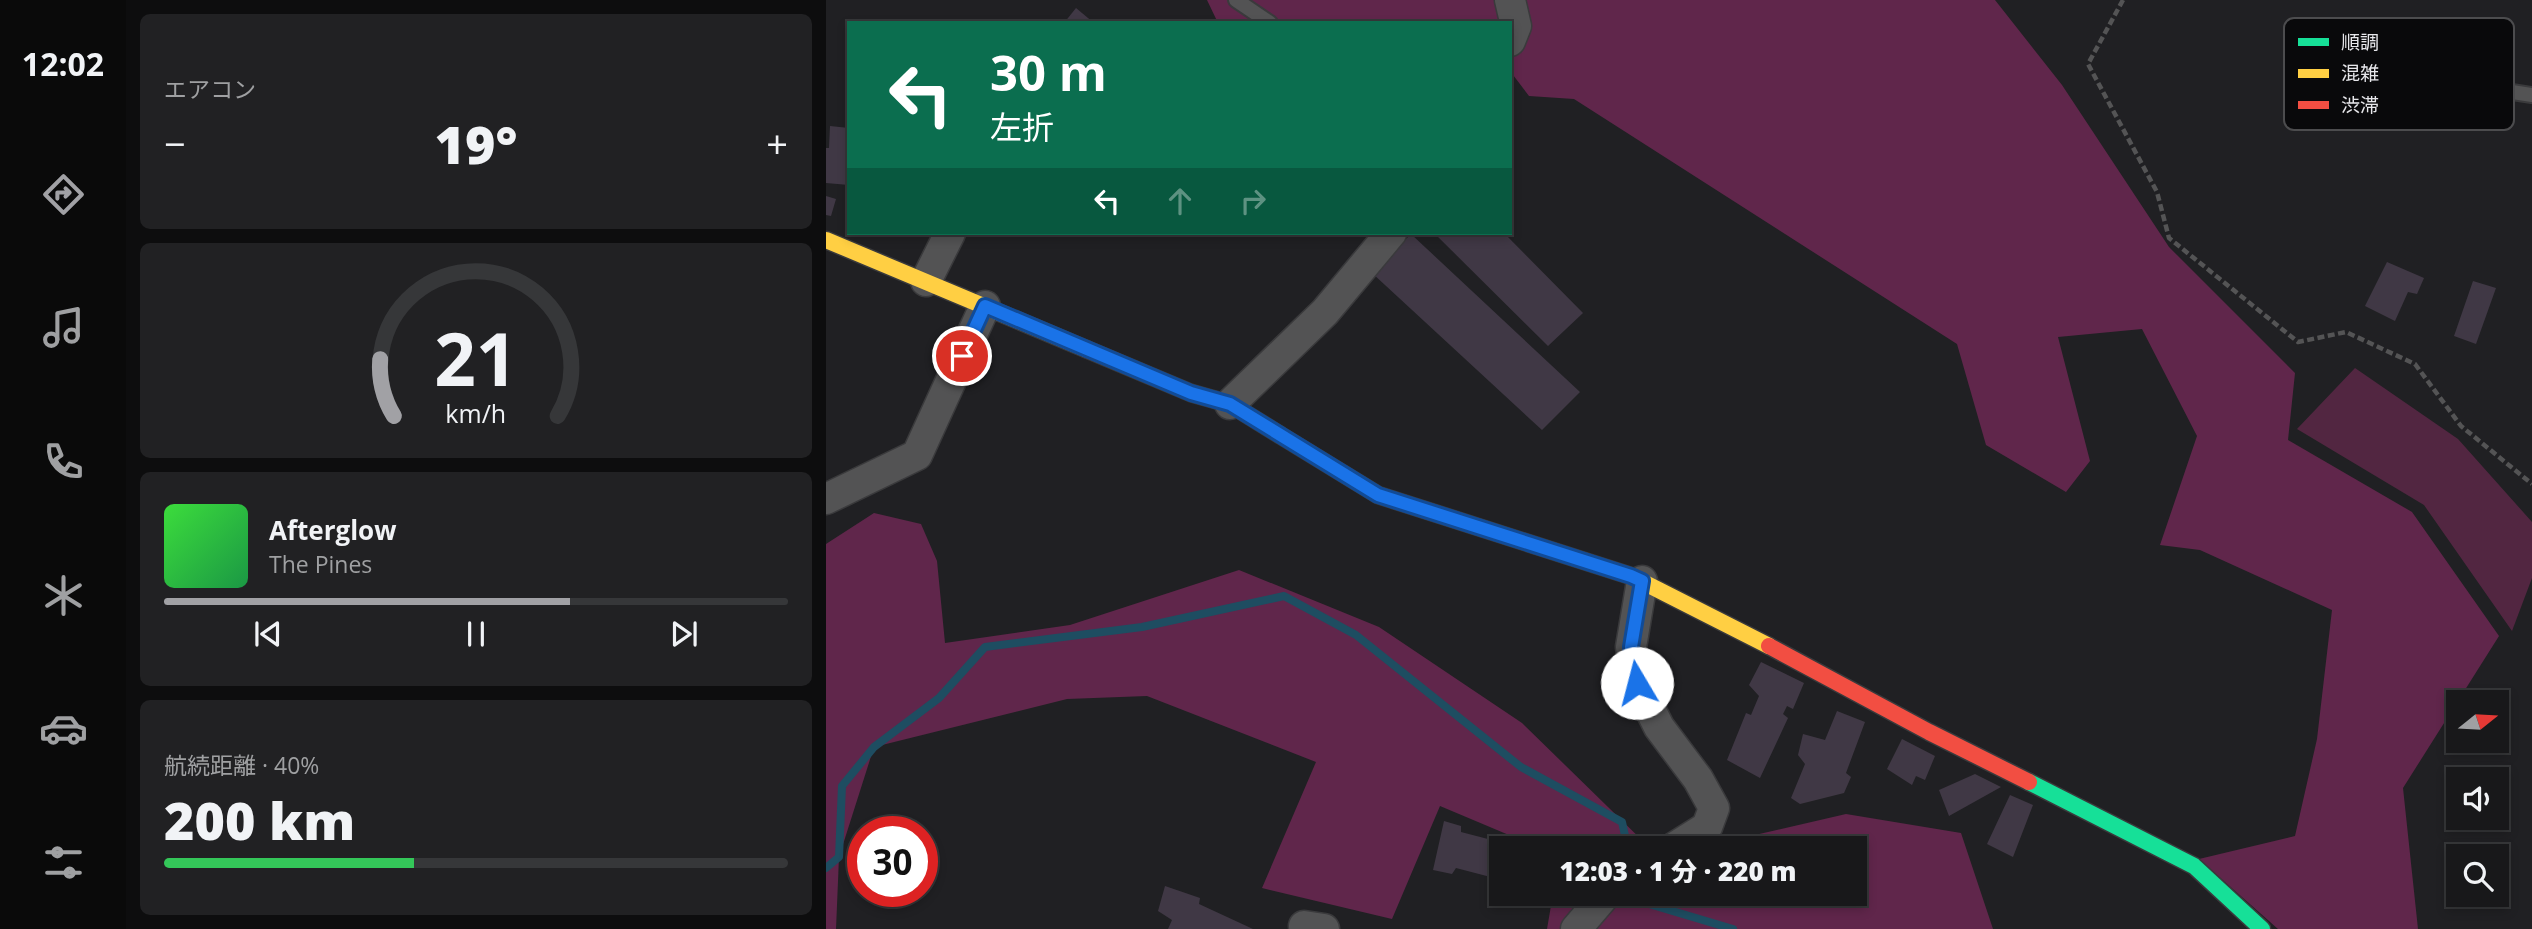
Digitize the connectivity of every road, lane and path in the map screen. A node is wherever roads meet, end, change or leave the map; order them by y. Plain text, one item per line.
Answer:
1 (1236, 0) edge
2 (1510, 0) edge
3 (2123, 0) edge
4 (1267, 21) edge
5 (1512, 36) edge
6 (2514, 92) edge
7 (2532, 95) edge
8 (949, 235) edge
9 (1389, 235) edge
10 (826, 240) edge
11 (926, 281) junction
12 (985, 306) junction
13 (1230, 404) junction
14 (2532, 484) edge
15 (826, 499) edge
16 (1642, 581) junction
17 (1693, 836) edge
18 (1596, 906) edge
19 (1576, 929) edge
20 (2262, 929) edge

1 - 4 lane
2 - 5 street
3 - 14 path
6 - 7 lane
8 - 11 street
9 - 13 street
10 - 11 street
11 - 12 street
12 - 13 street
12 - 15 street
13 - 16 street
16 - 17 street
16 - 20 street
18 - 19 street

